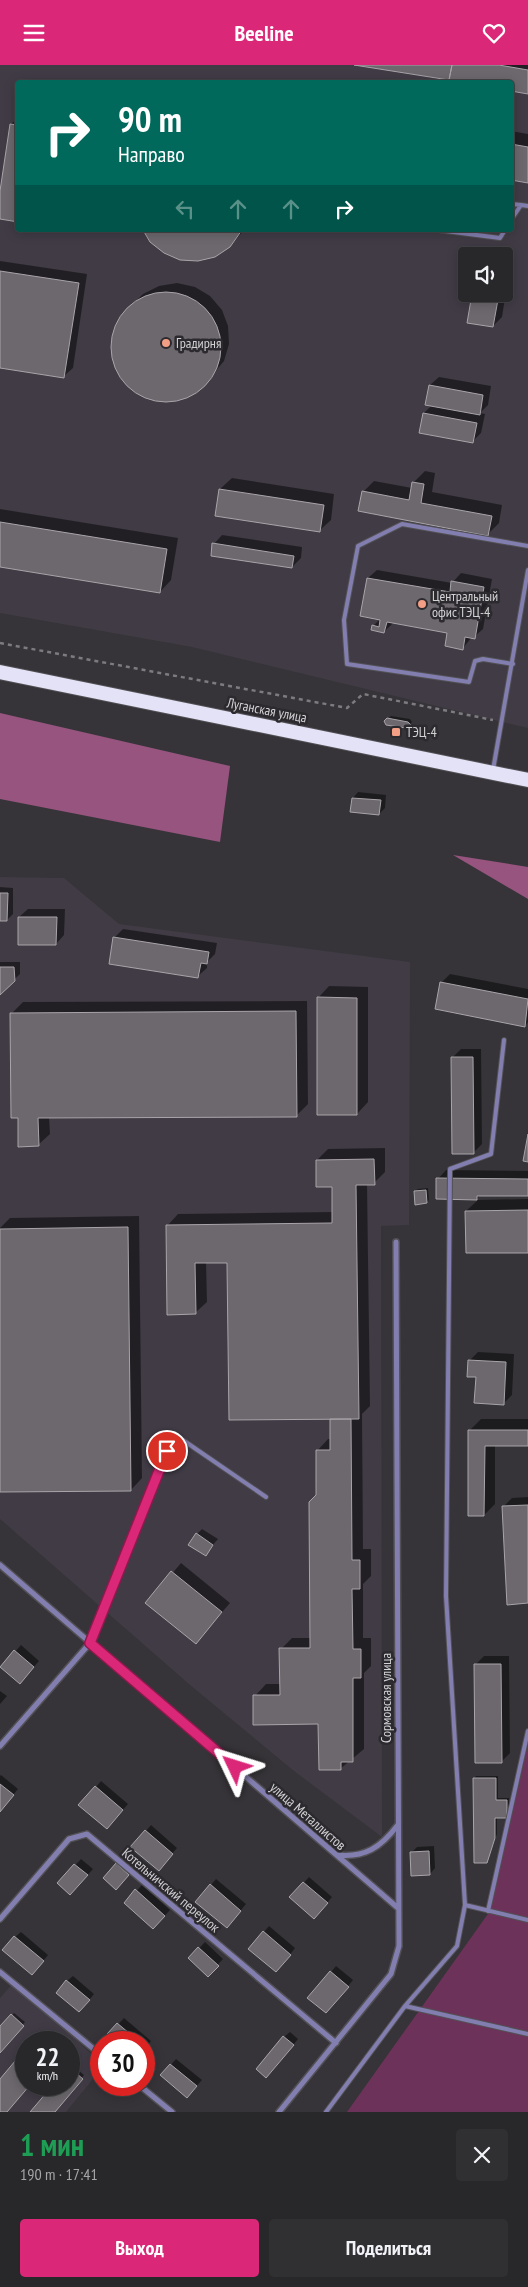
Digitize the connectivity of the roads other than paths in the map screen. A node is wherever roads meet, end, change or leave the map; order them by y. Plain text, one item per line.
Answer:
1 (514, 204) edge
2 (521, 205) junction
3 (528, 206) edge
4 (514, 216) edge
5 (454, 232) edge
6 (504, 232) edge
7 (528, 546) edge
8 (528, 570) edge
9 (513, 663) junction
10 (0, 672) edge
11 (493, 772) junction
12 (528, 780) edge
13 (504, 1041) dead end
14 (396, 1242) dead end
15 (266, 1497) dead end
16 (0, 1565) edge
17 (90, 1643) junction
18 (528, 1731) edge
19 (0, 1746) edge
20 (398, 1826) junction
21 (336, 1855) junction
22 (466, 1905) junction
23 (398, 1908) junction
24 (488, 1911) junction
25 (0, 1919) edge
26 (528, 1920) edge
27 (0, 1973) edge
28 (405, 2006) junction
29 (528, 2034) edge
30 (336, 2043) junction
31 (90, 2046) edge
32 (152, 2096) edge
33 (172, 2112) edge
34 (278, 2112) edge
35 (326, 2112) edge

1 - 2 lane
2 - 3 lane
2 - 4 lane
5 - 6 lane
7 - 9 lane
8 - 9 lane
9 - 11 lane
10 - 11 highway, Луганская улица
11 - 12 highway, Луганская улица
13 - 22 lane
14 - 20 street, Сормовская улица
15 - 17 lane
16 - 17 street, улица Металлистов
17 - 19 street
17 - 21 street, улица Металлистов
18 - 24 lane
20 - 21 street
20 - 23 street, Сормовская улица
21 - 23 street, улица Металлистов
22 - 24 lane
22 - 28 lane
23 - 30 street, Сормовская улица
24 - 26 lane
25 - 30 street, Котельничский переулок
27 - 31 street
28 - 29 lane
28 - 35 lane
30 - 34 street, Сормовская улица
32 - 33 street

